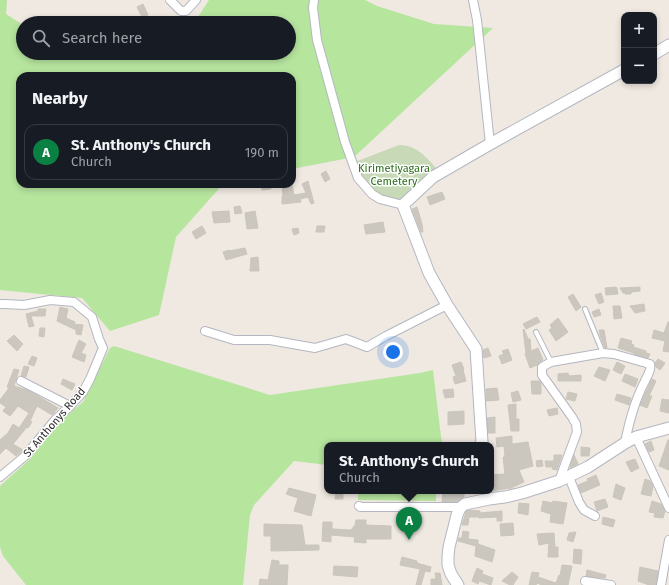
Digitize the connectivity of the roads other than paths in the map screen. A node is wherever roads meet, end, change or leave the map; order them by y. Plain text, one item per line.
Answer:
1 (170, 0) edge
2 (196, 0) edge
3 (314, 0) edge
4 (473, 0) edge
5 (669, 45) edge
6 (657, 52) edge
7 (621, 72) edge
8 (490, 144) junction
9 (404, 205) junction
10 (0, 304) edge
11 (447, 306) junction
12 (585, 308) dead end
13 (205, 331) dead end
14 (536, 332) dead end
15 (603, 353) junction
16 (551, 362) junction
17 (21, 381) dead end
18 (70, 406) junction
19 (669, 428) edge
20 (636, 437) junction
21 (482, 442) edge
22 (625, 443) junction
23 (0, 477) edge
24 (564, 479) junction
25 (470, 497) edge
26 (359, 506) dead end
27 (460, 508) junction
28 (669, 508) edge
29 (595, 516) dead end
30 (669, 540) edge
31 (585, 581) dead end
32 (458, 585) edge
33 (611, 585) edge
34 (661, 585) edge

1 - 2 street
3 - 9 street
4 - 8 street
5 - 6 street
7 - 8 street
8 - 9 street
9 - 11 street
10 - 18 street, St Anthonys Road
11 - 13 street
11 - 21 street
12 - 15 lane
14 - 16 lane
15 - 16 street
15 - 22 street
16 - 24 street
17 - 18 street
18 - 23 street, St Anthonys Road
19 - 20 street
20 - 22 street
20 - 28 street
22 - 24 street
24 - 25 street
24 - 29 street
25 - 27 street
26 - 27 street
27 - 32 street
30 - 34 street
31 - 33 street

